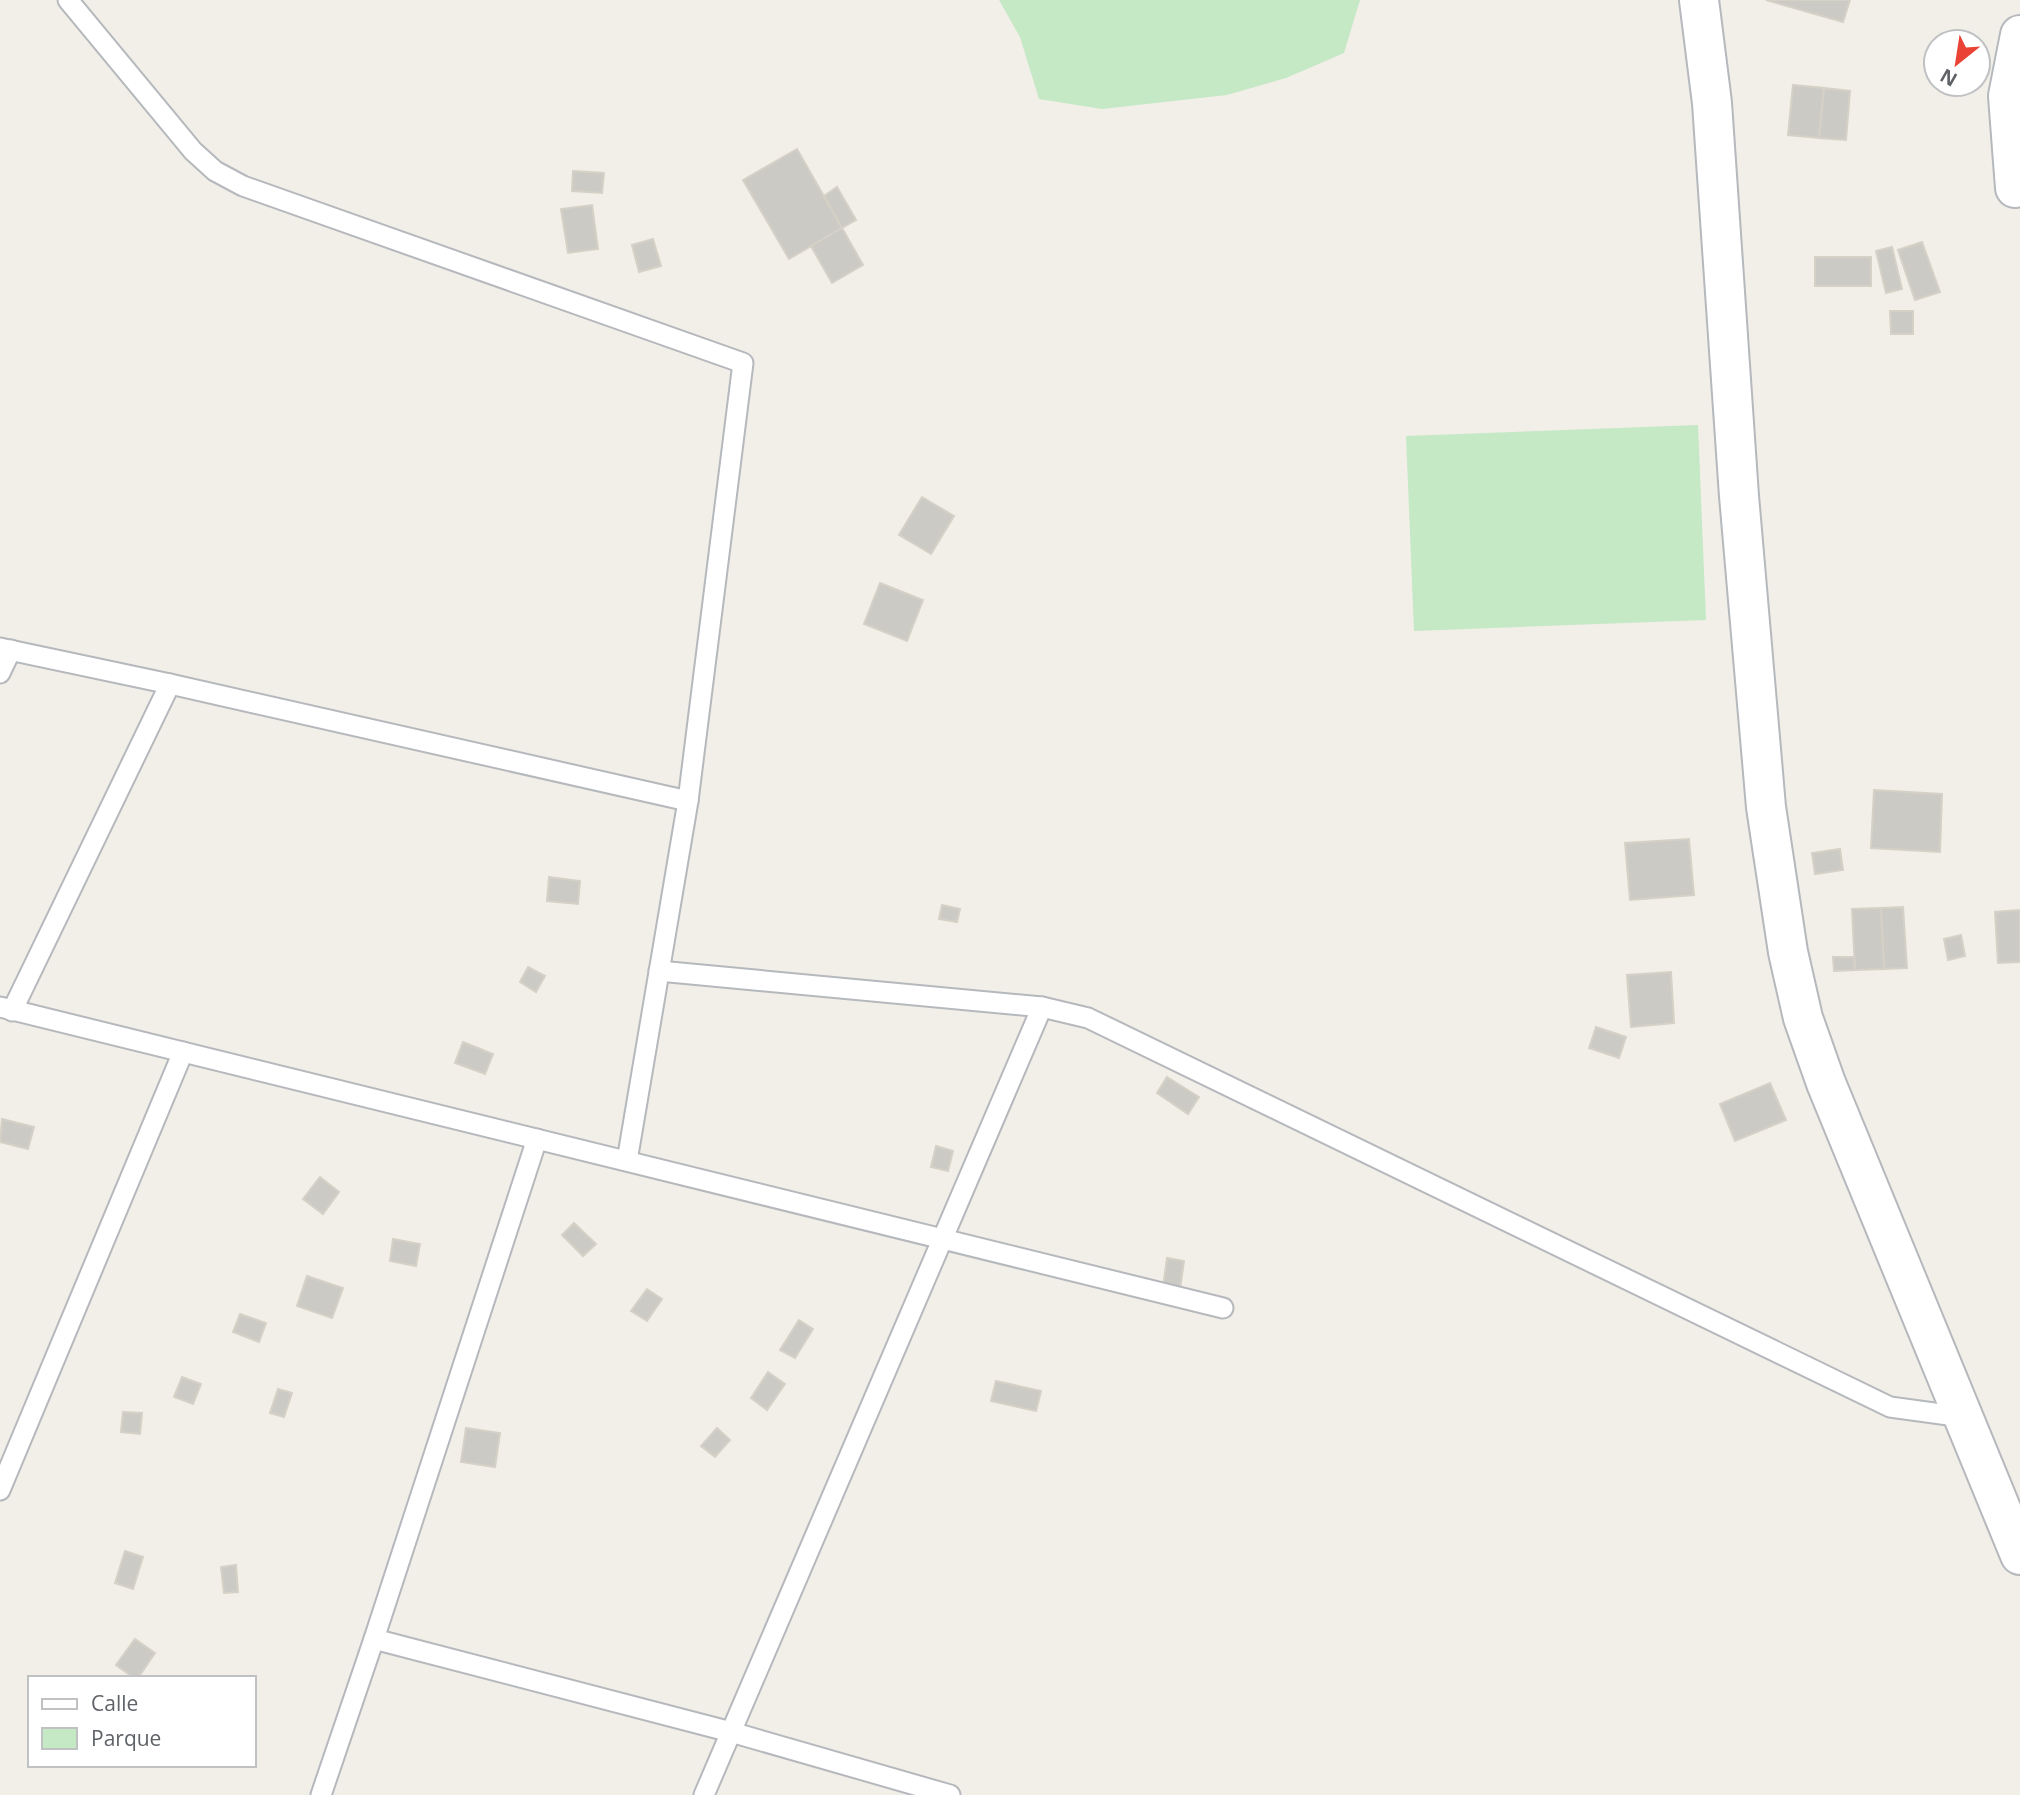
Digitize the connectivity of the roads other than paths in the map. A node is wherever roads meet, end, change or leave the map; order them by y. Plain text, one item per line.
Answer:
1 (68, 0) edge
2 (1699, 0) edge
3 (2020, 35) edge
4 (2015, 188) dead end
5 (5, 649) edge
6 (0, 673) edge
7 (170, 684) junction
8 (688, 801) junction
9 (659, 971) junction
10 (1042, 1007) junction
11 (6, 1009) edge
12 (183, 1052) junction
13 (537, 1139) junction
14 (627, 1161) junction
15 (944, 1239) junction
16 (1223, 1308) dead end
17 (1963, 1417) junction
18 (0, 1490) edge
19 (2020, 1555) edge
20 (374, 1639) junction
21 (731, 1732) junction
22 (321, 1795) edge
23 (704, 1795) edge
24 (950, 1795) edge

1 - 8 lane
2 - 17 street
3 - 4 street
5 - 6 lane
5 - 7 lane
7 - 8 lane
7 - 11 lane
8 - 9 lane
9 - 10 lane
9 - 14 lane
10 - 15 lane
10 - 17 lane
11 - 12 lane
12 - 13 lane
12 - 18 lane
13 - 14 lane
13 - 20 lane
14 - 15 lane
15 - 16 lane
15 - 21 lane
17 - 19 street
20 - 21 lane
20 - 22 lane
21 - 23 lane
21 - 24 lane

